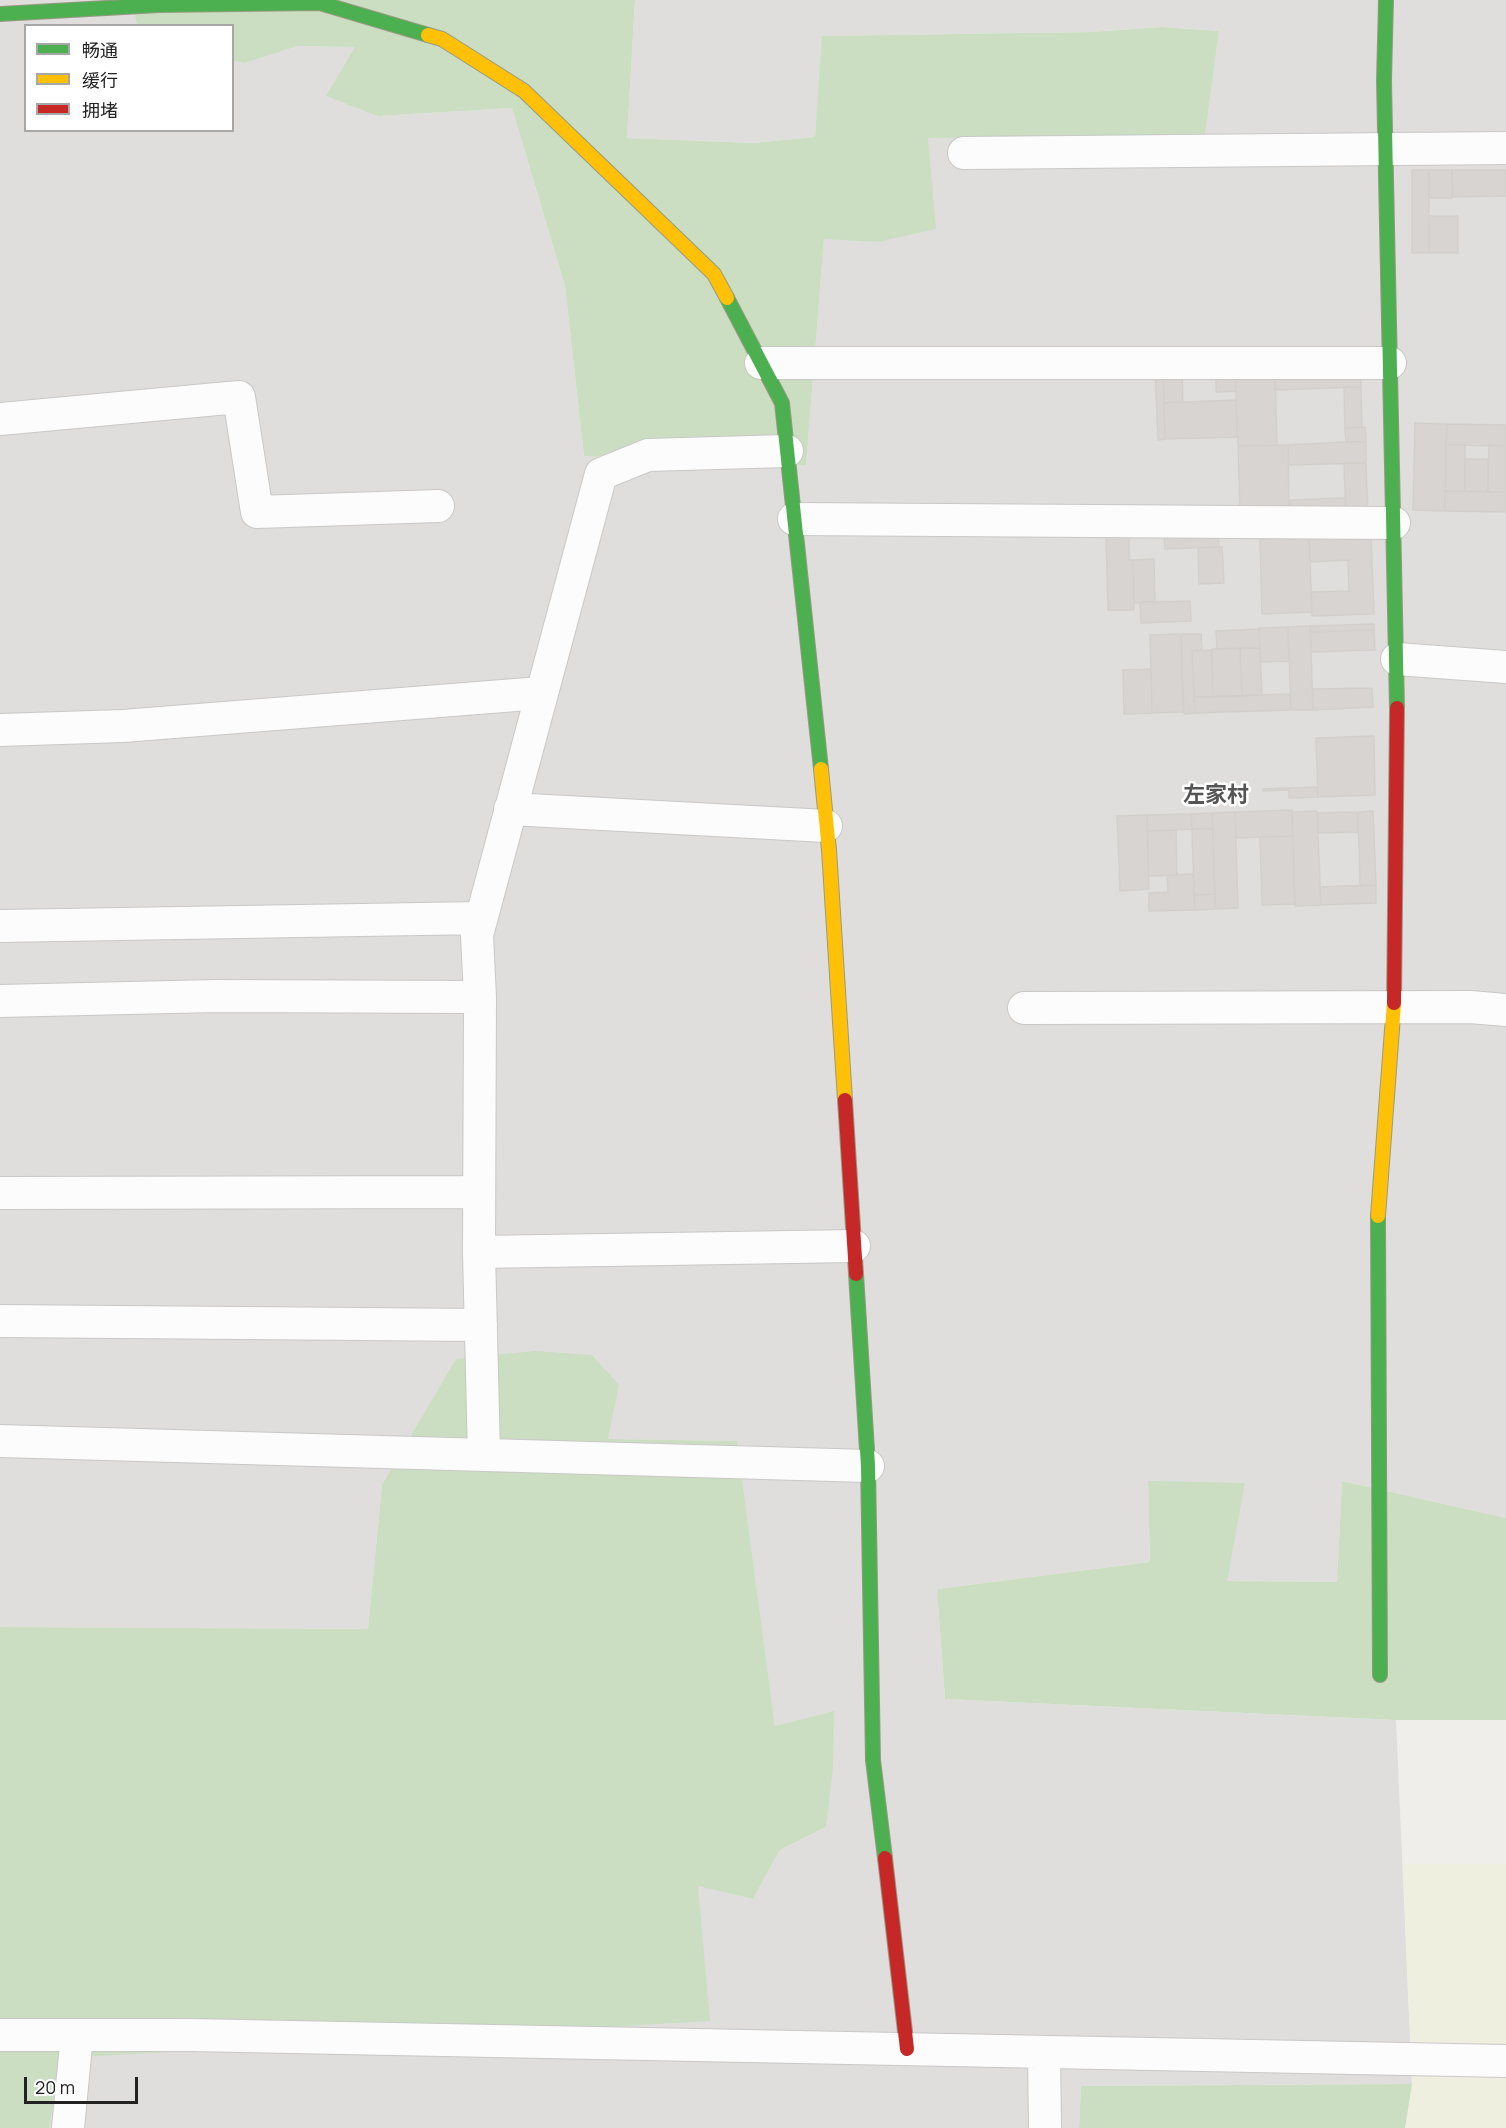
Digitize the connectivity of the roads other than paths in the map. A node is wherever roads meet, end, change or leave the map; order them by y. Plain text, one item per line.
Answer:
1 (1386, 0) edge
2 (0, 14) edge
3 (1506, 148) edge
4 (1385, 149) junction
5 (964, 153) dead end
6 (761, 363) junction
7 (1390, 363) junction
8 (0, 419) edge
9 (787, 451) junction
10 (438, 506) dead end
11 (794, 519) junction
12 (1394, 523) junction
13 (1397, 659) junction
14 (1506, 667) edge
15 (541, 693) junction
16 (0, 730) edge
17 (510, 808) junction
18 (826, 826) junction
19 (481, 918) junction
20 (0, 926) edge
21 (480, 997) junction
22 (0, 1001) edge
23 (1394, 1007) junction
24 (1024, 1008) dead end
25 (1506, 1010) edge
26 (479, 1192) junction
27 (0, 1193) edge
28 (854, 1246) junction
29 (479, 1252) junction
30 (0, 1321) edge
31 (481, 1325) junction
32 (0, 1441) edge
33 (484, 1454) junction
34 (868, 1466) junction
35 (1380, 1675) dead end
36 (0, 2035) edge
37 (77, 2035) junction
38 (907, 2049) junction
39 (1044, 2052) junction
40 (1506, 2061) edge
41 (68, 2128) edge
42 (1045, 2128) edge

1 - 4 street
2 - 6 street
3 - 4 street
4 - 5 street
4 - 7 street
6 - 7 street
6 - 9 street
7 - 12 street
8 - 10 street
9 - 11 street
9 - 15 street
11 - 12 street
11 - 18 street
12 - 13 street
13 - 14 street
13 - 23 street
15 - 16 street
15 - 17 street
17 - 18 street
17 - 19 street
18 - 28 street
19 - 20 street
19 - 21 street
21 - 22 street
21 - 26 street
23 - 24 street
23 - 25 street
23 - 35 street
26 - 27 street
26 - 29 street
28 - 29 street
28 - 34 street
29 - 31 street
30 - 31 street
31 - 33 street
32 - 33 street
33 - 34 street
34 - 38 street
36 - 37 street
37 - 38 street
37 - 41 street
38 - 39 street
39 - 40 street
39 - 42 street

